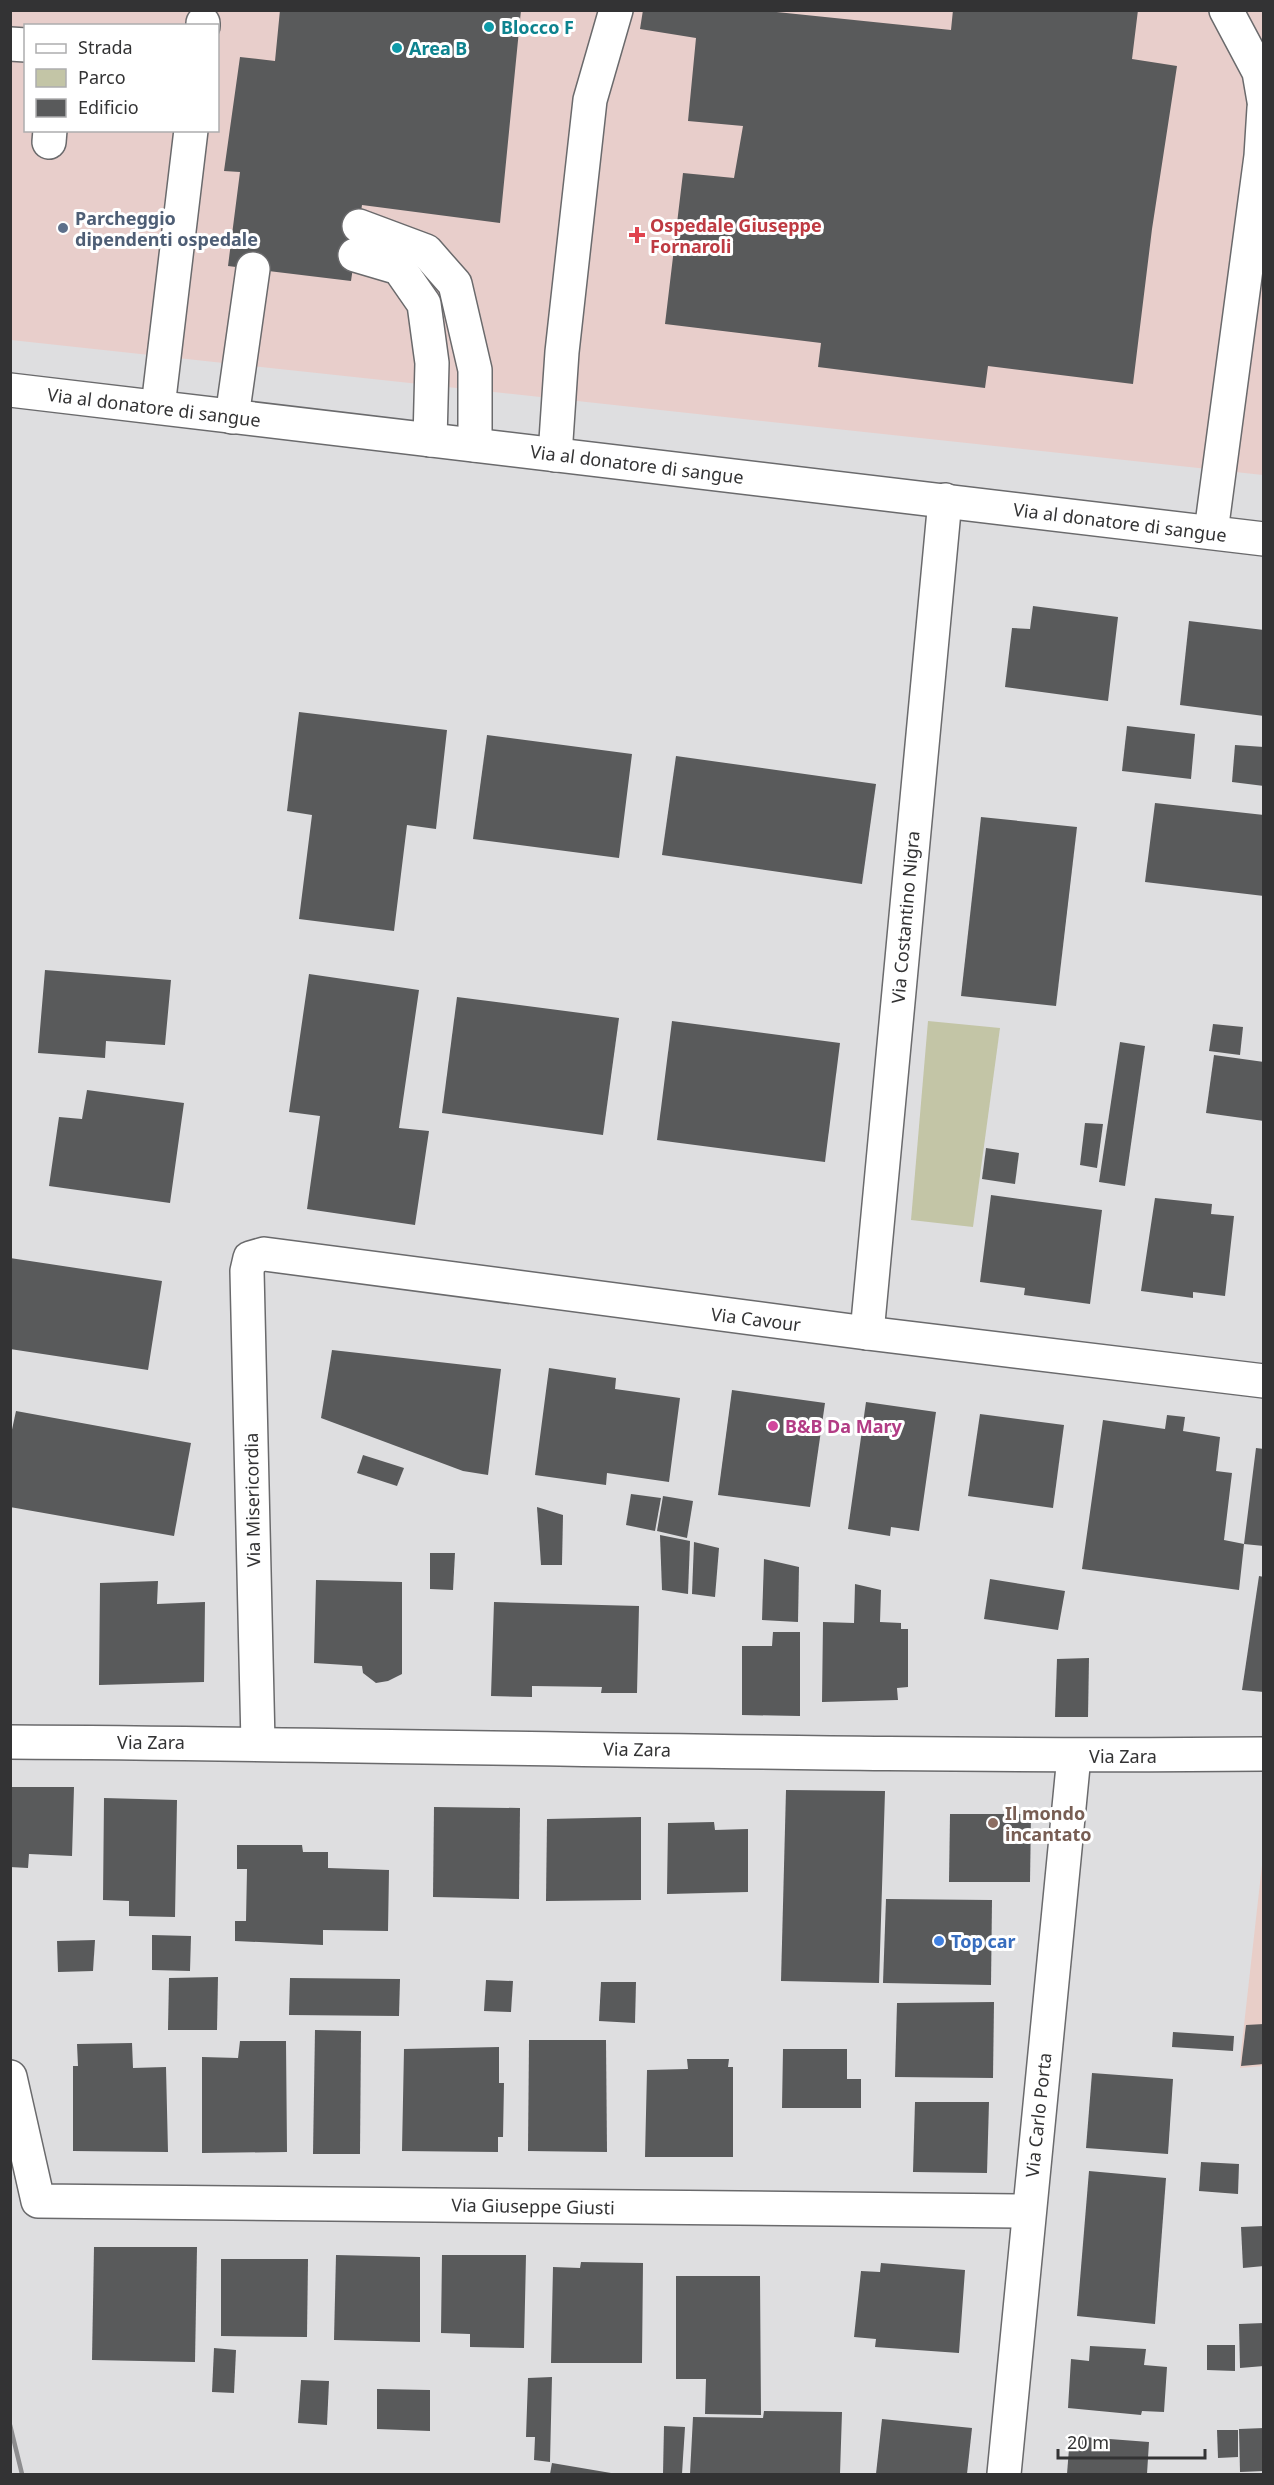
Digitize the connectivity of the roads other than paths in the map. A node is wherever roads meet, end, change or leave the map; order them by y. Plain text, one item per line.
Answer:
1 (616, 10) edge
2 (1226, 10) edge
3 (1263, 101) edge
4 (1263, 108) edge
5 (190, 132) edge
6 (1262, 157) edge
7 (252, 269) dead end
8 (10, 390) edge
9 (158, 407) junction
10 (232, 417) junction
11 (430, 440) junction
12 (475, 445) junction
13 (555, 455) junction
14 (945, 501) junction
15 (1211, 532) junction
16 (1263, 539) edge
17 (250, 1258) joint
18 (867, 1333) junction
19 (1263, 1381) edge
20 (10, 1742) edge
21 (258, 1743) junction
22 (1263, 1754) edge
23 (1074, 1756) junction
24 (10, 2078) edge
25 (1028, 2211) junction
26 (1004, 2475) edge

1 - 13 street
2 - 3 street
4 - 6 street
5 - 9 street
6 - 15 street
7 - 10 street
8 - 9 street, Via al donatore di sangue
9 - 10 street, Via al donatore di sangue
10 - 11 street, Via al donatore di sangue
11 - 12 street, Via al donatore di sangue
11 - 12 street
12 - 13 street, Via al donatore di sangue
13 - 14 street, Via al donatore di sangue
14 - 15 street, Via al donatore di sangue
14 - 18 street, Via Costantino Nigra
15 - 16 street, Via al donatore di sangue
17 - 18 street, Via Cavour
17 - 21 street, Via Misericordia
18 - 19 street, Via Cavour
20 - 21 street, Via Zara
21 - 23 street, Via Zara
22 - 23 street, Via Zara
23 - 25 street, Via Carlo Porta
24 - 25 street, Via Giuseppe Giusti
25 - 26 street, Via Carlo Porta

